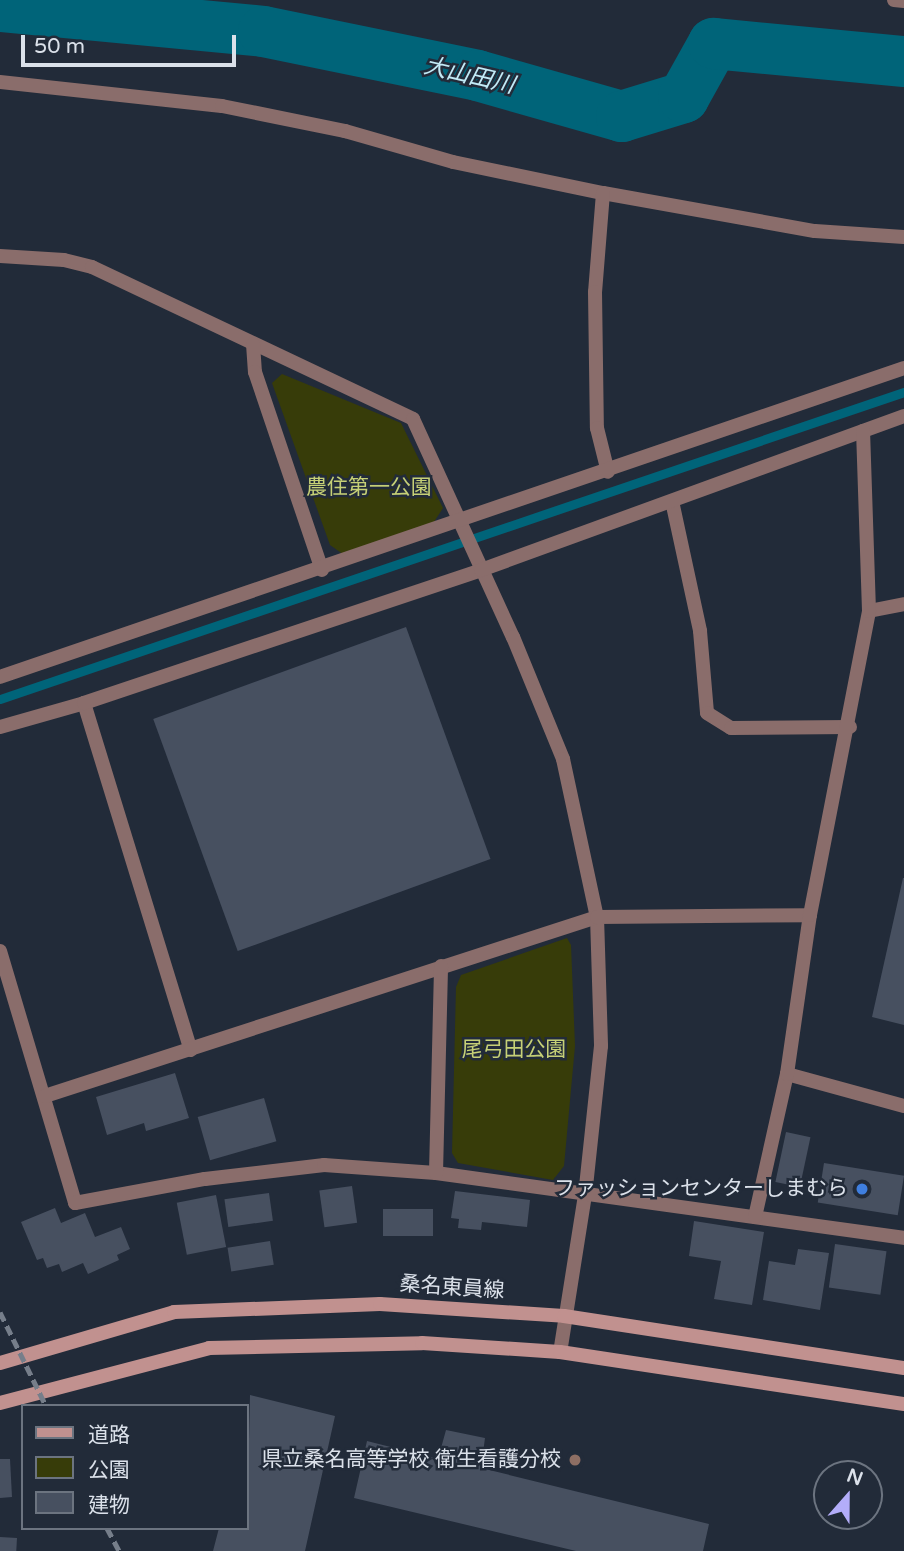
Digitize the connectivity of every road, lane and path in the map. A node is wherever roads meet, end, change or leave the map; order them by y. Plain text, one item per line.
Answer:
1 (894, 0) edge
2 (904, 1) edge
3 (0, 82) edge
4 (603, 193) junction
5 (904, 237) edge
6 (0, 256) edge
7 (253, 344) junction
8 (904, 368) edge
9 (904, 416) edge
10 (863, 431) junction
11 (608, 472) junction
12 (672, 501) junction
13 (463, 526) junction
14 (321, 570) junction
15 (481, 570) junction
16 (904, 604) edge
17 (869, 611) junction
18 (0, 677) edge
19 (84, 703) junction
20 (0, 727) edge
21 (850, 727) junction
22 (810, 915) junction
23 (597, 918) junction
24 (0, 951) edge
25 (441, 966) junction
26 (191, 1050) junction
27 (787, 1074) junction
28 (45, 1096) junction
29 (904, 1106) edge
30 (436, 1173) junction
31 (584, 1195) junction
32 (755, 1217) junction
33 (904, 1238) edge
34 (564, 1316) junction
35 (560, 1352) junction
36 (0, 1363) edge
37 (904, 1368) edge
38 (0, 1403) edge
39 (904, 1404) edge

1 - 2 street
3 - 4 street
4 - 5 street
4 - 11 street
6 - 7 street
7 - 13 street
7 - 14 street
8 - 11 street
9 - 10 street
10 - 12 street
10 - 17 street
11 - 13 street
12 - 15 street
12 - 21 street
13 - 14 street
13 - 15 street
14 - 18 street
15 - 19 street
15 - 23 street
16 - 17 street
17 - 21 street
19 - 20 street
19 - 26 street
21 - 22 street
22 - 23 street
22 - 27 street
23 - 25 street
23 - 31 street
24 - 28 street
25 - 26 street
25 - 30 street
26 - 28 street
27 - 29 street
27 - 32 street
28 - 30 street
30 - 31 street
31 - 32 street
31 - 34 street
32 - 33 street
34 - 35 street
34 - 36 main road, 桑名東員線
34 - 37 main road, 桑名東員線
35 - 38 main road
35 - 39 main road

